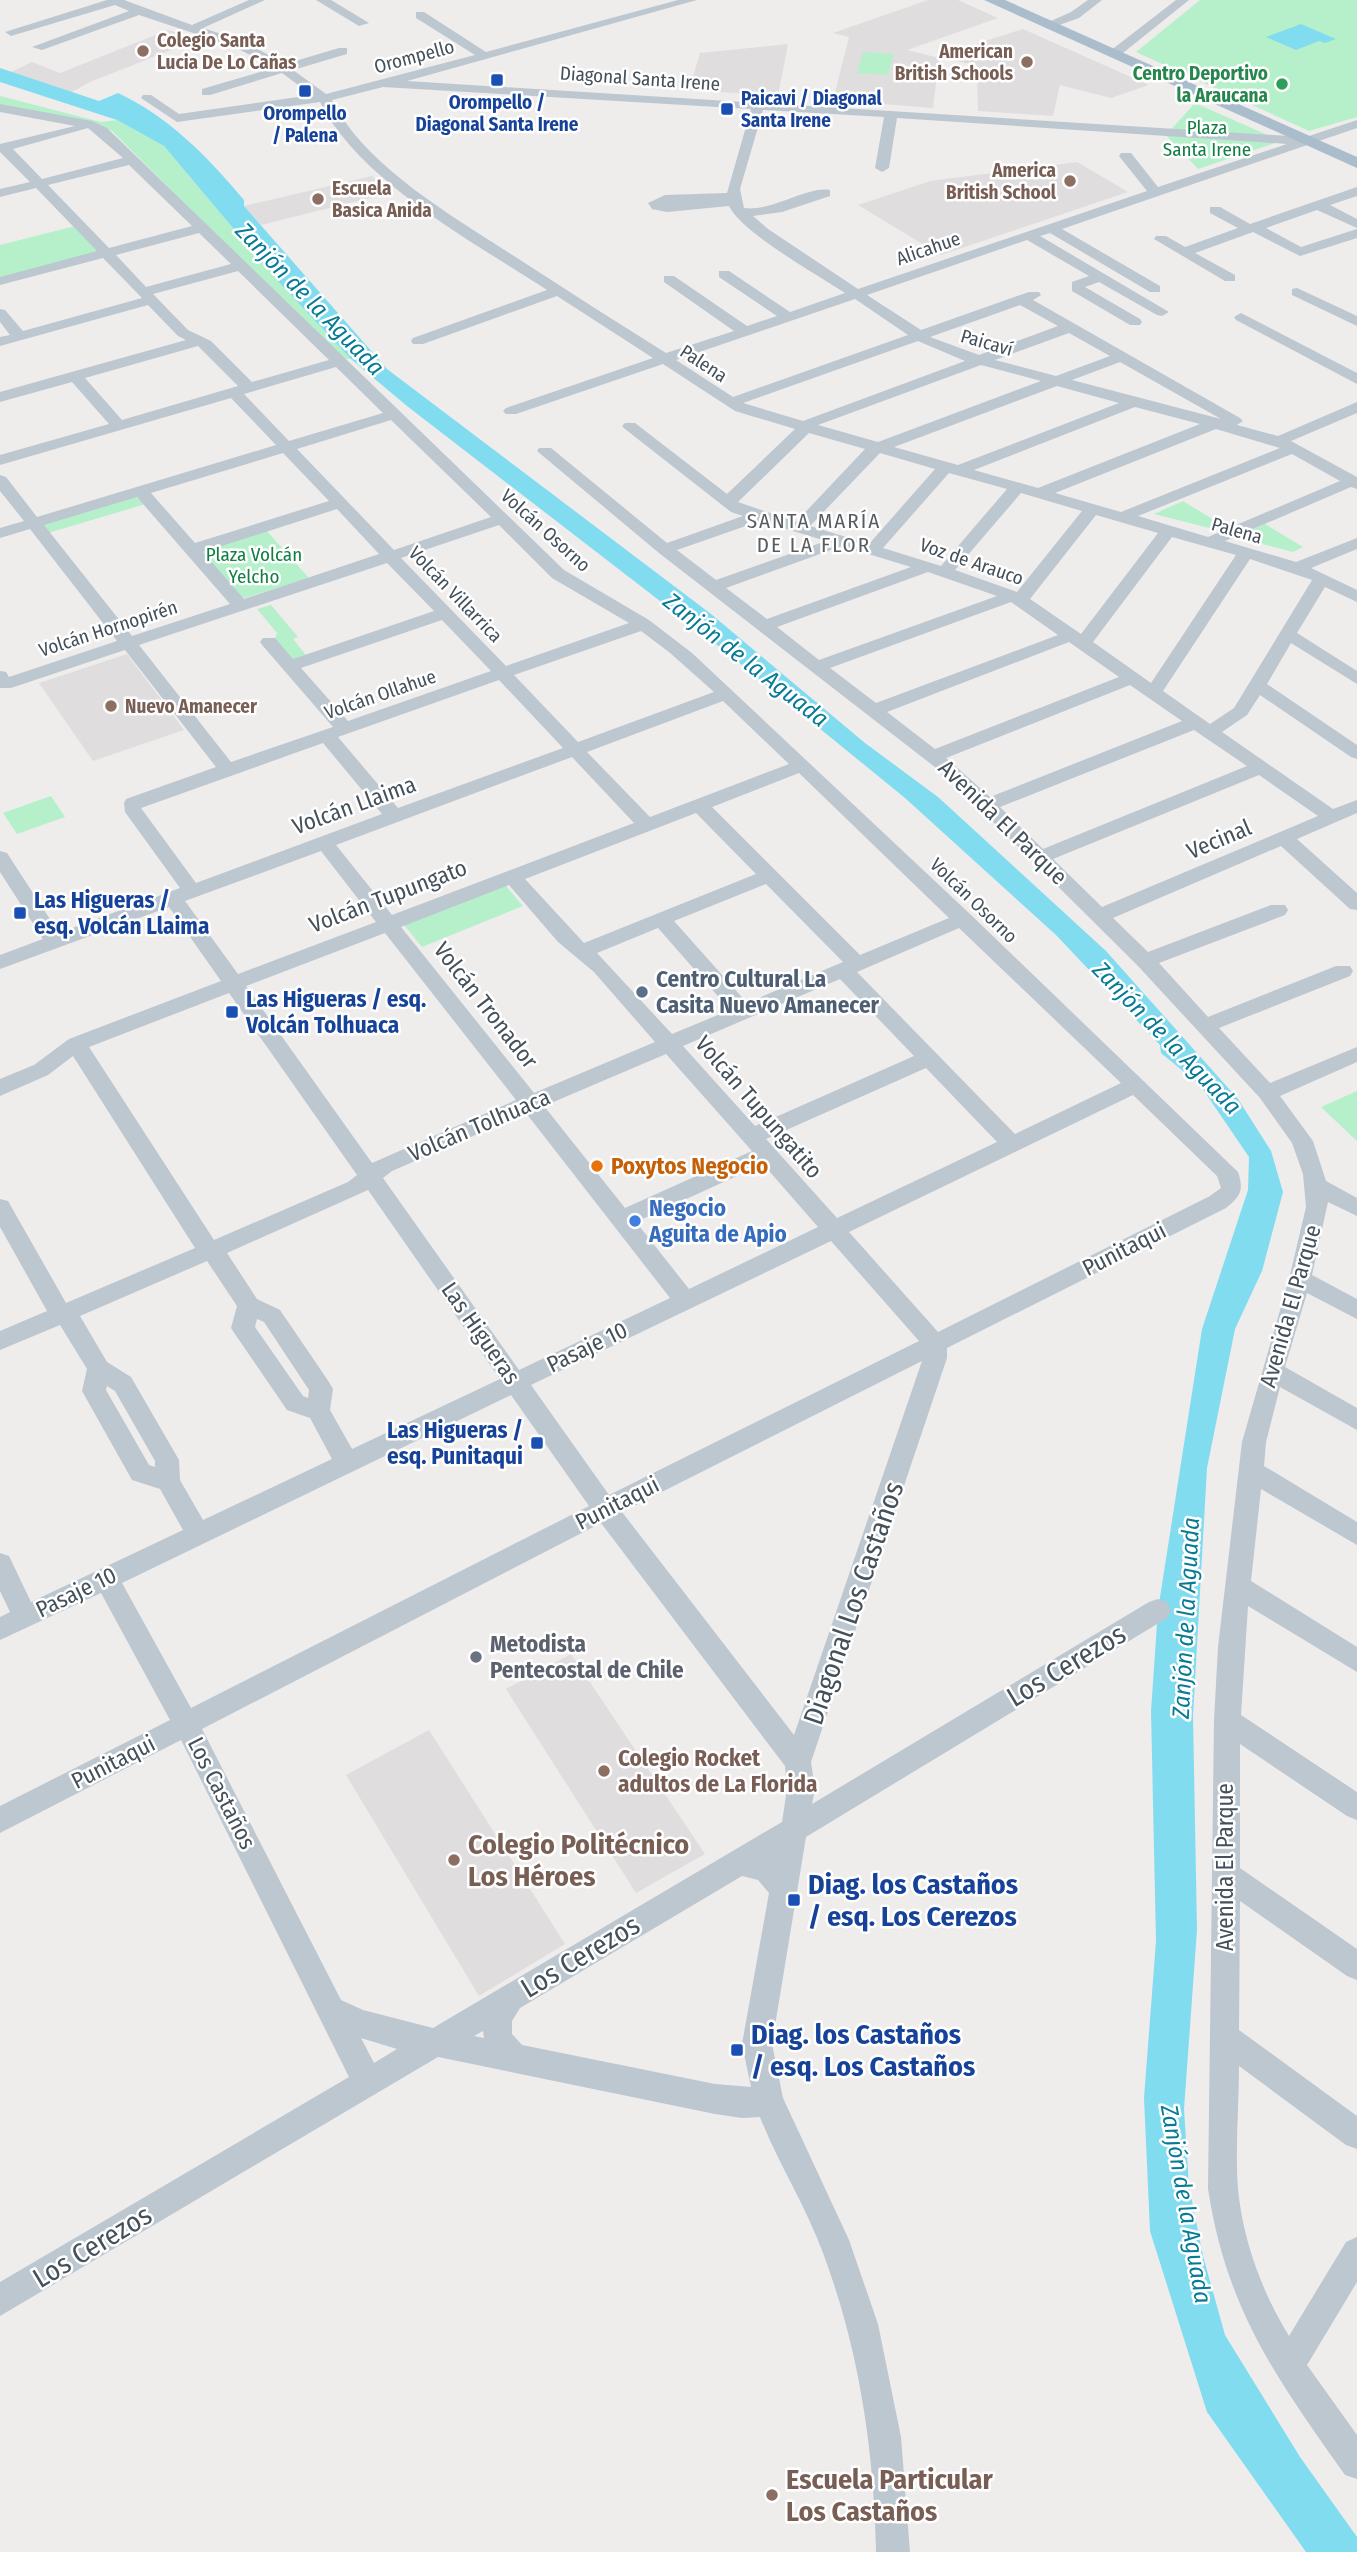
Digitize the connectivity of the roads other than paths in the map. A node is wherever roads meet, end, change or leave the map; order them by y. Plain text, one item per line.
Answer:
1 (259, 0) edge
2 (322, 0) edge
3 (691, 0) edge
4 (992, 0) edge
5 (1096, 0) edge
6 (1183, 0) edge
7 (115, 1) edge
8 (139, 11) junction
9 (420, 15) dead end
10 (363, 23) dead end
11 (1048, 25) junction
12 (194, 28) junction
13 (11, 32) dead end
14 (38, 47) dead end
15 (343, 51) dead end
16 (1114, 54) junction
17 (485, 56) junction
18 (283, 68) junction
19 (436, 69) junction
20 (386, 84) junction
21 (442, 85) junction
22 (206, 92) dead end
23 (147, 98) dead end
24 (324, 98) junction
25 (758, 105) junction
26 (0, 108) edge
27 (891, 113) junction
28 (1357, 124) edge
29 (92, 125) junction
30 (1307, 141) junction
31 (2, 147) edge
32 (1126, 156) dead end
33 (132, 160) junction
34 (1357, 163) edge
35 (882, 168) dead end
36 (39, 183) junction
37 (1357, 191) edge
38 (1155, 192) junction
39 (0, 193) edge
40 (825, 193) dead end
41 (1319, 205) junction
42 (1215, 210) dead end
43 (742, 215) junction
44 (1357, 224) edge
45 (1050, 227) junction
46 (202, 228) junction
47 (1251, 228) junction
48 (1357, 233) edge
49 (1028, 235) junction
50 (1161, 239) dead end
51 (1184, 252) junction
52 (106, 253) junction
53 (241, 266) junction
54 (724, 274) dead end
55 (1101, 276) junction
56 (1230, 278) dead end
57 (669, 279) dead end
58 (0, 281) edge
59 (1155, 289) dead end
60 (557, 290) junction
61 (1297, 292) dead end
62 (855, 293) junction
63 (147, 296) junction
64 (1162, 312) dead end
65 (0, 313) edge
66 (787, 316) junction
67 (1241, 317) dead end
68 (1135, 322) dead end
69 (1357, 322) edge
70 (1070, 327) junction
71 (744, 331) junction
72 (19, 336) junction
73 (919, 336) junction
74 (200, 341) junction
75 (418, 341) dead end
76 (0, 342) edge
77 (1123, 356) junction
78 (662, 359) junction
79 (340, 361) junction
80 (980, 361) junction
81 (75, 376) junction
82 (1357, 379) edge
83 (1056, 381) junction
84 (1176, 386) junction
85 (242, 390) junction
86 (0, 397) edge
87 (1135, 402) junction
88 (730, 403) junction
89 (1357, 407) edge
90 (511, 411) dead end
91 (395, 414) junction
92 (1217, 423) junction
93 (120, 426) junction
94 (630, 426) dead end
95 (803, 427) junction
96 (1249, 432) junction
97 (1287, 444) junction
98 (286, 447) junction
99 (877, 448) junction
100 (545, 451) dead end
101 (0, 460) edge
102 (951, 469) junction
103 (0, 480) edge
104 (1355, 483) edge
105 (1017, 488) junction
106 (141, 491) junction
107 (1038, 494) junction
108 (340, 503) junction
109 (730, 503) junction
110 (1093, 509) junction
111 (759, 516) junction
112 (1122, 517) junction
113 (502, 519) junction
114 (34, 523) junction
115 (799, 528) junction
116 (1168, 531) junction
117 (0, 533) edge
118 (842, 541) junction
119 (1209, 542) junction
120 (1357, 542) edge
121 (665, 549) junction
122 (191, 550) junction
123 (872, 550) junction
124 (1246, 552) junction
125 (390, 556) junction
126 (927, 567) junction
127 (1297, 568) junction
128 (945, 572) junction
129 (1322, 578) junction
130 (714, 587) junction
131 (1357, 597) edge
132 (1017, 598) junction
133 (240, 605) junction
134 (445, 613) junction
135 (643, 624) junction
136 (765, 626) junction
137 (1288, 634) junction
138 (1079, 638) junction
139 (269, 642) dead end
140 (128, 643) junction
141 (290, 666) junction
142 (818, 666) junction
143 (502, 673) junction
144 (1134, 677) junction
145 (1357, 679) edge
146 (3, 680) edge
147 (1257, 685) junction
148 (1154, 692) junction
149 (726, 694) junction
150 (875, 710) junction
151 (1204, 726) junction
152 (345, 729) junction
153 (326, 735) junction
154 (575, 750) junction
155 (1357, 753) edge
156 (934, 756) junction
157 (801, 766) junction
158 (1261, 767) junction
159 (228, 770) junction
160 (132, 805) joint
161 (699, 805) junction
162 (988, 805) junction
163 (1357, 807) edge
164 (394, 816) junction
165 (1332, 817) junction
166 (646, 825) junction
167 (1284, 838) junction
168 (324, 842) junction
169 (0, 857) edge
170 (1040, 857) junction
171 (769, 876) junction
172 (512, 877) junction
173 (183, 894) junction
174 (1357, 904) edge
175 (1278, 910) dead end
176 (1100, 916) junction
177 (661, 919) junction
178 (963, 919) junction
179 (388, 924) junction
180 (55, 942) junction
181 (582, 951) junction
182 (1145, 961) junction
183 (0, 962) edge
184 (850, 967) junction
185 (1343, 971) dead end
186 (234, 984) junction
187 (744, 1012) junction
188 (1205, 1026) junction
189 (76, 1044) junction
190 (669, 1044) junction
191 (1357, 1054) edge
192 (929, 1058) junction
193 (1136, 1084) junction
194 (0, 1088) edge
195 (1267, 1093) junction
196 (530, 1103) junction
197 (751, 1137) junction
198 (1012, 1144) junction
199 (766, 1154) junction
200 (370, 1176) junction
201 (1317, 1186) junction
202 (1232, 1187) joint
203 (0, 1207) edge
204 (1357, 1208) edge
205 (622, 1219) junction
206 (833, 1229) junction
207 (211, 1250) junction
208 (1300, 1279) junction
209 (685, 1300) junction
210 (1357, 1310) edge
211 (63, 1314) junction
212 (0, 1341) edge
213 (935, 1345) junction
214 (1272, 1371) junction
215 (515, 1381) junction
216 (1357, 1420) edge
217 (347, 1462) junction
218 (1250, 1470) junction
219 (605, 1508) junction
220 (198, 1534) junction
221 (1357, 1535) edge
222 (0, 1564) edge
223 (106, 1578) junction
224 (1237, 1585) junction
225 (1158, 1610) dead end
226 (26, 1616) junction
227 (0, 1629) edge
228 (1357, 1661) edge
229 (1227, 1721) junction
230 (186, 1724) junction
231 (798, 1762) junction
232 (1357, 1807) edge
233 (0, 1820) edge
234 (795, 1827) junction
235 (739, 1863) junction
236 (1226, 1875) junction
237 (784, 1896) junction
238 (1357, 1966) edge
239 (510, 1997) junction
240 (334, 2011) junction
241 (1224, 2037) junction
242 (435, 2043) junction
243 (513, 2057) junction
244 (368, 2081) junction
245 (769, 2101) junction
246 (1357, 2134) edge
247 (1357, 2253) edge
248 (0, 2300) edge
249 (1289, 2365) junction
250 (1357, 2463) edge
251 (893, 2552) edge

1 - 12 street
2 - 10 street
3 - 17 street, Orompello
4 - 11 main road
5 - 11 street
6 - 16 street
7 - 8 street, Palena
7 - 13 street
8 - 12 street, Palena
8 - 14 street
9 - 17 street
11 - 16 main road
12 - 18 street, Palena
15 - 18 street
16 - 30 main road
17 - 19 street, Orompello
18 - 22 street
18 - 24 street, Palena
19 - 20 street, Orompello
19 - 21 street
20 - 21 street, Diagonal Santa Irene
20 - 24 street, Orompello
21 - 25 street, Diagonal Santa Irene
23 - 24 street, Orompello
24 - 60 street, Palena
25 - 27 street, Diagonal Santa Irene
25 - 43 street, Paicaví
26 - 29 street, Volcán Osorno
27 - 30 street, Diagonal Santa Irene
27 - 35 street
28 - 30 street, Alicahue
29 - 31 street
29 - 33 street, Volcán Osorno
30 - 34 main road
30 - 38 street, Alicahue
31 - 36 street, Volcán Villarrica
32 - 38 street
33 - 36 street
33 - 46 street, Volcán Osorno
36 - 39 street
36 - 52 street, Volcán Villarrica
37 - 41 street
38 - 45 street, Alicahue
40 - 43 street
41 - 44 street
41 - 47 street
42 - 47 street
43 - 62 street, Paicaví
45 - 49 street, Alicahue
45 - 59 street
46 - 52 street
46 - 53 street, Volcán Osorno
47 - 48 street
47 - 51 street
49 - 55 street
49 - 62 street, Alicahue
50 - 51 street
51 - 56 street
52 - 58 street
52 - 63 street, Volcán Villarrica
53 - 63 street
53 - 79 street, Volcán Osorno
54 - 66 street
55 - 64 street
55 - 68 street
57 - 71 street
60 - 75 street
60 - 78 street, Palena
61 - 69 street
62 - 66 street, Alicahue
62 - 73 street, Paicaví
63 - 72 street
63 - 74 street, Volcán Villarrica
65 - 72 street
66 - 71 street, Alicahue
67 - 82 street
70 - 73 street
70 - 77 street
70 - 80 street
71 - 78 street, Alicahue
72 - 76 street
73 - 80 street, Paicaví
73 - 88 street
74 - 81 street
74 - 85 street, Volcán Villarrica
77 - 83 street
77 - 84 street
78 - 88 street, Palena
78 - 90 street, Alicahue
79 - 85 street
79 - 91 street, Volcán Osorno
80 - 83 street, Paicaví
80 - 95 street
81 - 86 street
81 - 93 street
83 - 87 street, Paicaví
83 - 99 street
84 - 87 street
84 - 96 street
85 - 93 street
85 - 98 street, Volcán Villarrica
87 - 92 street, Paicaví
87 - 102 street
88 - 95 street, Palena
89 - 97 street
91 - 98 street
91 - 113 street, Volcán Osorno
92 - 96 street, Paicaví
92 - 107 street
93 - 101 street
94 - 109 street
95 - 99 street, Palena
95 - 109 street
96 - 97 street, Paicaví
97 - 104 street, Paicaví
97 - 112 street
98 - 106 street
98 - 108 street, Volcán Villarrica
99 - 102 street, Palena
99 - 115 street
100 - 121 street, Avenida El Parque
102 - 105 street, Palena
102 - 123 street
103 - 114 street
104 - 119 street
105 - 107 street, Palena
105 - 128 street
106 - 114 street
106 - 122 street
107 - 110 street, Palena
108 - 122 street
108 - 125 street, Volcán Villarrica
109 - 111 street, Voz de Arauco
110 - 112 street, Palena
110 - 132 street
111 - 115 street, Voz de Arauco
111 - 121 street
112 - 116 street, Palena
113 - 125 street, Volcán Hornopirén
113 - 135 street, Volcán Osorno
114 - 117 street
114 - 140 street
115 - 118 street, Voz de Arauco
116 - 119 street, Palena
116 - 138 street
118 - 123 street, Voz de Arauco
118 - 130 street
119 - 124 street, Palena
120 - 127 street
121 - 130 street, Avenida El Parque
122 - 133 street
123 - 126 street, Voz de Arauco
124 - 127 street, Palena
124 - 148 street
125 - 133 street, Volcán Hornopirén
125 - 134 street, Volcán Villarrica
126 - 128 street, Voz de Arauco
126 - 136 street
127 - 129 street, Palena
128 - 132 street, Voz de Arauco
129 - 131 street, Palena
129 - 137 street
130 - 136 street, Avenida El Parque
132 - 138 street, Voz de Arauco
132 - 142 street
133 - 140 street, Volcán Hornopirén
134 - 141 street
134 - 143 street, Volcán Villarrica
135 - 143 street, Volcán Ollahue
135 - 149 street, Volcán Osorno
136 - 142 street, Avenida El Parque
137 - 145 street
137 - 147 street
138 - 144 street, Voz de Arauco
138 - 150 street
139 - 141 street
140 - 146 street, Volcán Hornopirén
140 - 159 street
141 - 152 street
142 - 150 street, Avenida El Parque
143 - 152 street, Volcán Ollahue
143 - 154 street, Volcán Villarrica
144 - 148 street, Voz de Arauco
144 - 156 street
147 - 151 street
147 - 155 street
148 - 151 street, Voz de Arauco
149 - 154 street, Volcán Llaima
149 - 157 street, Volcán Osorno
150 - 156 street, Avenida El Parque
151 - 158 street, Voz de Arauco
151 - 162 street
152 - 153 street, Volcán Ollahue
153 - 159 street, Volcán Ollahue
153 - 164 street
154 - 164 street, Volcán Llaima
154 - 166 street, Volcán Villarrica
156 - 162 street, Avenida El Parque
157 - 161 street, Volcán Tupungato
157 - 178 street, Volcán Osorno
158 - 165 street, Voz de Arauco
158 - 170 street
159 - 160 street, Volcán Ollahue
160 - 173 street, Las Higueras
161 - 166 street, Volcán Tupungato
161 - 171 street
162 - 170 street, Avenida El Parque
163 - 165 street, Vecinal
164 - 168 street, Volcán Llaima
165 - 167 street, Vecinal
166 - 172 street, Volcán Tupungato
167 - 174 street
167 - 176 street, Vecinal
168 - 173 street, Volcán Llaima
168 - 179 street, Volcán Tronador
169 - 180 street
170 - 176 street, Avenida El Parque
171 - 177 street
171 - 184 street
172 - 179 street, Volcán Tupungato
172 - 181 street, Volcán Tupungatito
173 - 180 street, Volcán Llaima
173 - 186 street, Las Higueras
175 - 182 street
176 - 182 street, Avenida El Parque
177 - 181 street
177 - 187 street
178 - 184 street, Volcán Tolhuaca
178 - 193 street, Volcán Osorno
179 - 186 street, Volcán Tupungato
179 - 196 street, Volcán Tronador
180 - 183 street, Volcán Llaima
181 - 190 street, Volcán Tupungatito
182 - 188 street, Avenida El Parque
184 - 187 street, Volcán Tolhuaca
184 - 192 street
185 - 188 street
186 - 189 street, Volcán Tupungato
186 - 200 street, Las Higueras
187 - 190 street, Volcán Tolhuaca
188 - 195 street, Avenida El Parque
189 - 194 street, Volcán Tupungato
189 - 207 street
190 - 196 street, Volcán Tolhuaca
190 - 197 street, Volcán Tupungatito
191 - 195 street
192 - 197 street
192 - 198 street
193 - 198 street, Pasaje 10
193 - 202 street, Volcán Osorno
195 - 201 street, Avenida El Parque
196 - 200 street, Volcán Tolhuaca
196 - 205 street, Volcán Tronador
197 - 199 street, Volcán Tupungatito
198 - 206 street, Pasaje 10
199 - 205 street
199 - 206 street, Volcán Tupungatito
200 - 207 street, Volcán Tolhuaca
200 - 215 street, Las Higueras
201 - 204 street
201 - 208 street, Avenida El Parque
202 - 213 street, Punitaqui
203 - 211 street
205 - 209 street, Volcán Tronador
206 - 209 street, Pasaje 10
206 - 213 street, Volcán Tupungatito
207 - 211 street, Volcán Tolhuaca
207 - 217 street
208 - 210 street
208 - 214 street, Avenida El Parque
209 - 215 street, Pasaje 10
211 - 212 street, Volcán Tolhuaca
211 - 220 street
213 - 219 street, Punitaqui
213 - 231 street, Diagonal Los Castaños
214 - 216 street
214 - 218 street, Avenida El Parque
215 - 217 street, Pasaje 10
215 - 219 street, Las Higueras
217 - 220 street, Pasaje 10
218 - 221 street
218 - 224 street, Avenida El Parque
219 - 230 street, Punitaqui
219 - 231 street, Las Higueras
220 - 223 street, Pasaje 10
222 - 226 street
223 - 226 street, Pasaje 10
223 - 230 street, Los Castaños
224 - 228 street
224 - 229 street, Avenida El Parque
225 - 234 street, Los Cerezos
226 - 227 street, Pasaje 10
229 - 232 street
229 - 236 street, Avenida El Parque
230 - 233 street, Punitaqui
230 - 240 street, Los Castaños
231 - 234 street, Diagonal Los Castaños
234 - 235 street, Los Cerezos
234 - 237 street, Diagonal Los Castaños
235 - 237 street
235 - 239 street, Los Cerezos
236 - 238 street
236 - 241 street, Avenida El Parque
237 - 245 street, Diagonal Los Castaños
239 - 242 street, Los Cerezos
239 - 243 street
240 - 242 street
240 - 244 street, Los Castaños
241 - 246 street
241 - 249 street, Avenida El Parque
242 - 243 street
242 - 244 street, Los Cerezos
243 - 245 street
244 - 248 street, Los Cerezos
245 - 251 street, Diagonal Los Castaños
247 - 249 street
249 - 250 street, Avenida El Parque

